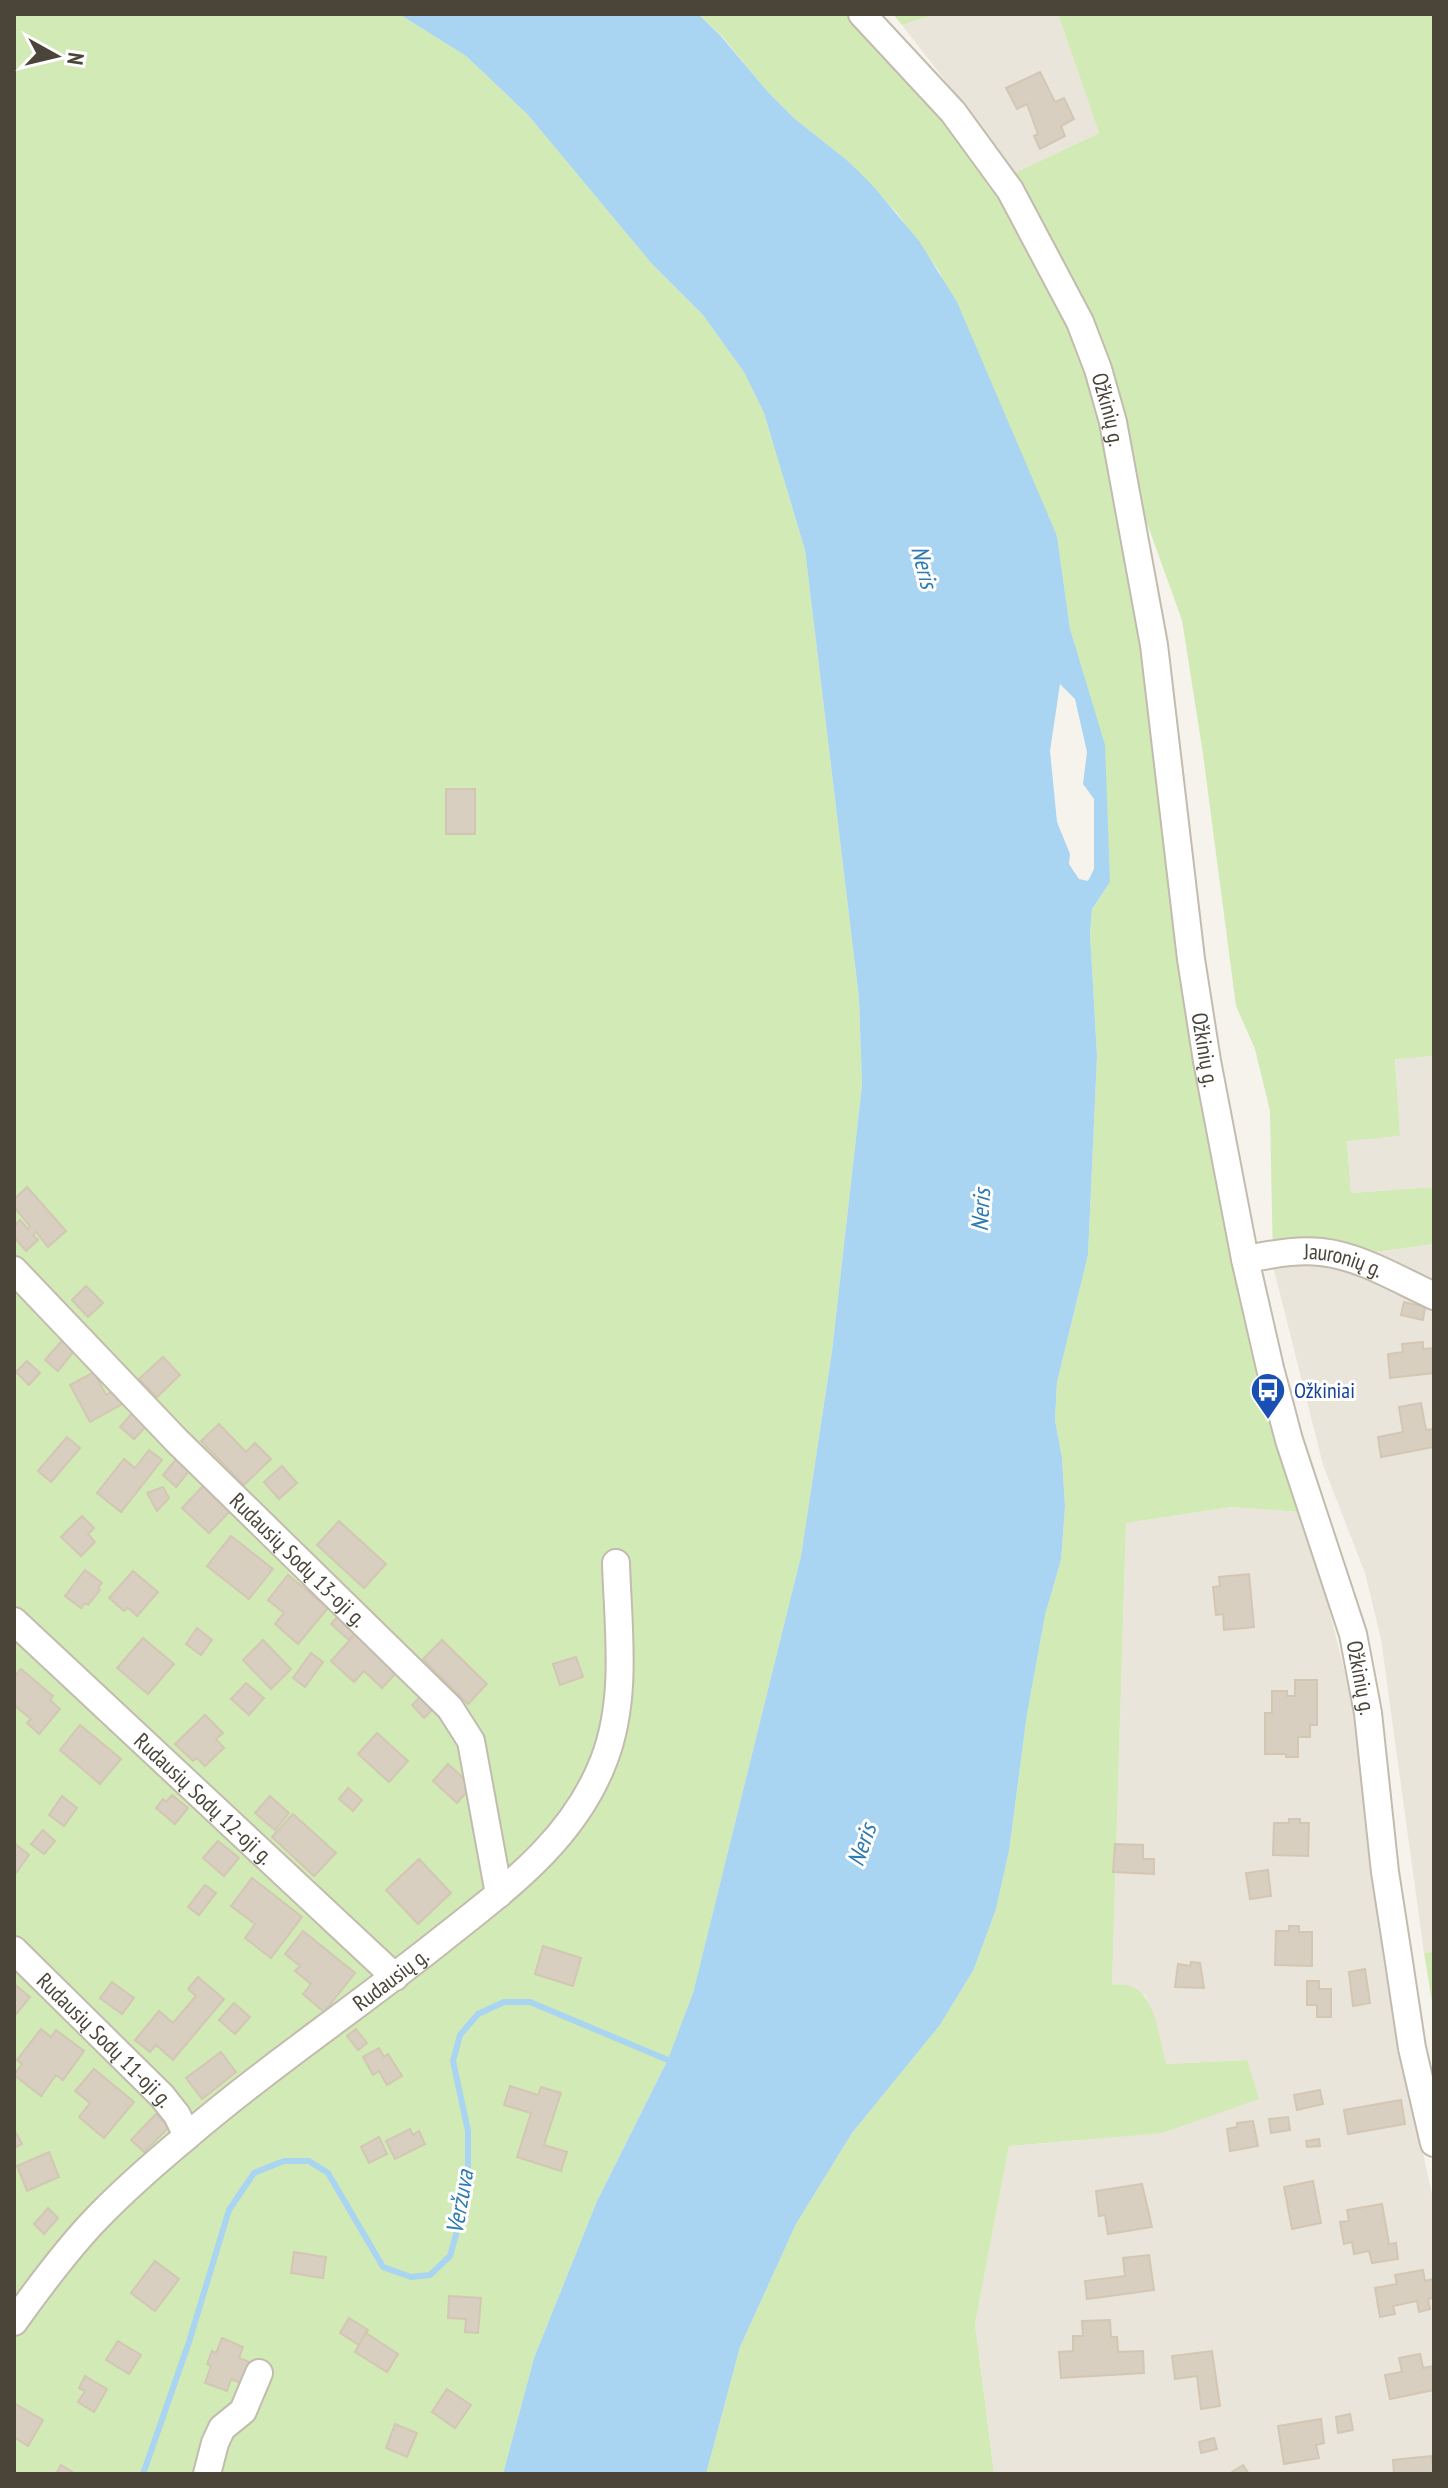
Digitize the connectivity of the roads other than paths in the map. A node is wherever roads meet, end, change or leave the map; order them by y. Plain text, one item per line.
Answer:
1 (862, 14) edge
2 (1245, 1259) junction
3 (14, 1270) edge
4 (1434, 1296) edge
5 (616, 1563) dead end
6 (14, 1621) edge
7 (499, 1894) junction
8 (14, 1950) edge
9 (395, 1977) junction
10 (187, 2136) junction
11 (1434, 2143) edge
12 (19, 2304) edge
13 (259, 2373) dead end
14 (207, 2474) edge

1 - 2 street, Ožkinių g.
2 - 4 street, Jauronių g.
2 - 11 street, Ožkinių g.
3 - 7 street, Rudausių Sodų 13-oji g.
5 - 7 street, Rudausių g.
6 - 9 street, Rudausių Sodų 12-oji g.
7 - 9 street, Rudausių g.
8 - 10 street, Rudausių Sodų 11-oji g.
9 - 10 street, Rudausių g.
10 - 12 street, Rudausių g.
13 - 14 street

